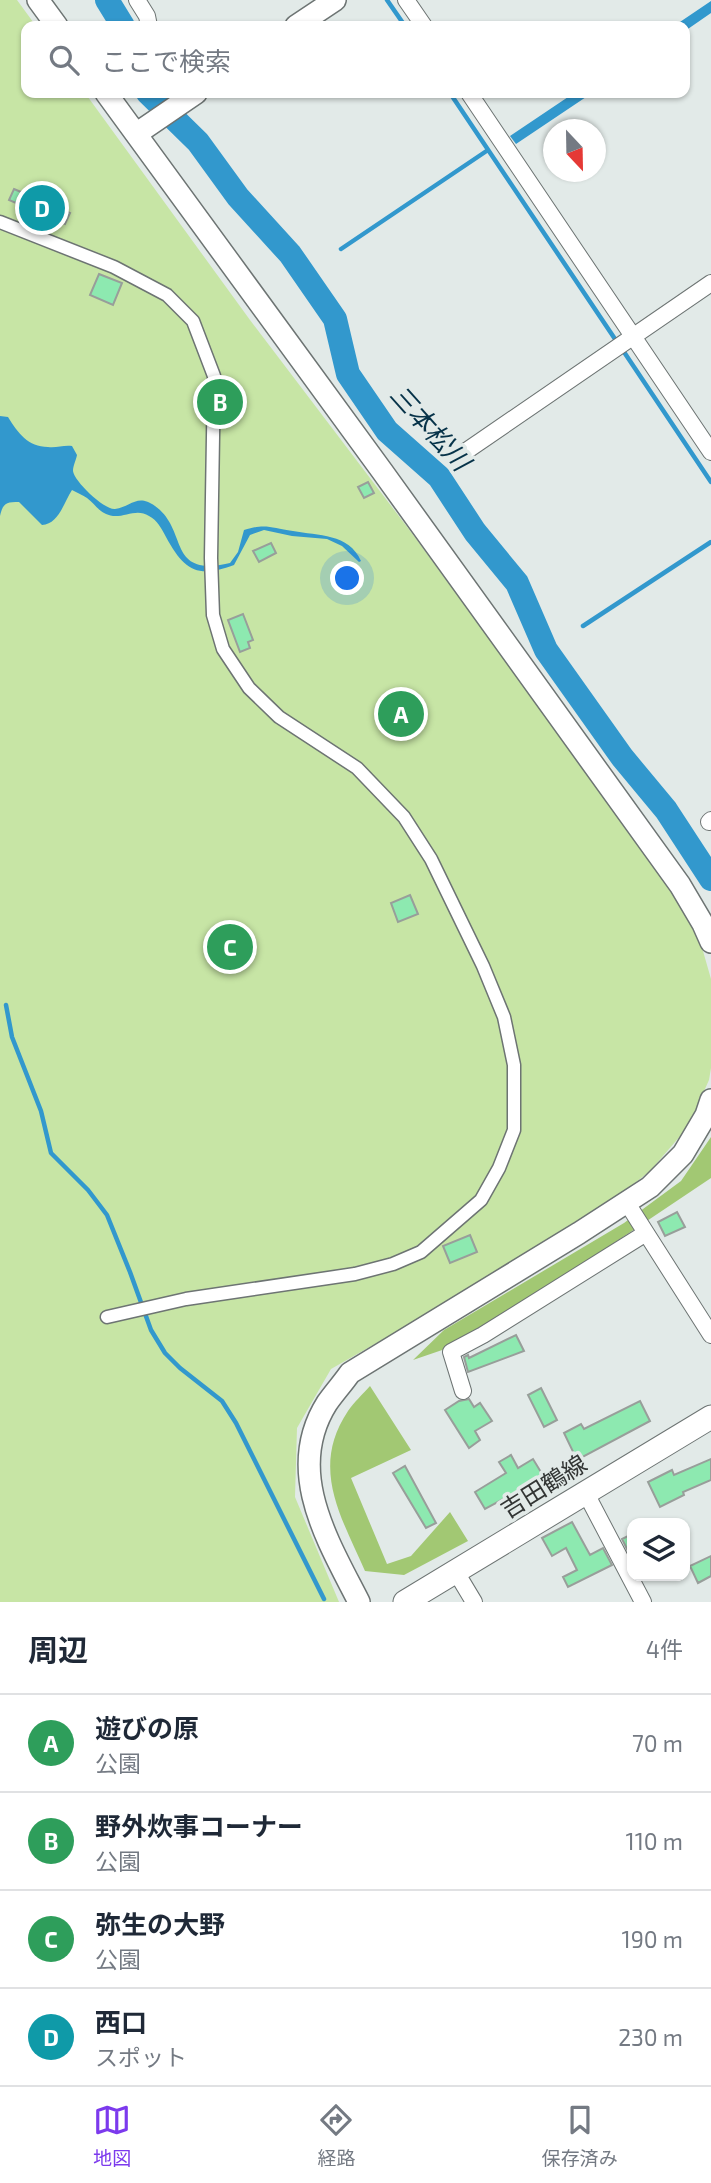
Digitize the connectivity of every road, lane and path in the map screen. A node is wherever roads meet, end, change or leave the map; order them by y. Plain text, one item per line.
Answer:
1 (38, 0) edge
2 (137, 0) edge
3 (335, 0) edge
4 (407, 0) edge
5 (53, 21) edge
6 (148, 21) edge
7 (304, 21) edge
8 (421, 21) edge
9 (111, 98) edge
10 (472, 98) edge
11 (190, 101) edge
12 (143, 129) junction
13 (0, 222) edge
14 (711, 283) edge
15 (623, 342) junction
16 (711, 452) edge
17 (459, 456) dead end
18 (711, 942) edge
19 (711, 1100) edge
20 (627, 1203) junction
21 (646, 1233) junction
22 (107, 1317) dead end
23 (711, 1335) edge
24 (463, 1391) dead end
25 (710, 1419) edge
26 (587, 1491) junction
27 (456, 1572) junction
28 (359, 1602) edge
29 (405, 1602) edge
30 (474, 1602) edge
31 (643, 1602) edge

1 - 5 street
2 - 6 street
3 - 7 street
4 - 8 street
9 - 12 street
10 - 15 street
11 - 12 street
12 - 18 street
13 - 22 street
14 - 15 street
15 - 16 street
15 - 17 street
19 - 20 street
20 - 21 street
20 - 28 street
21 - 23 street
21 - 24 street
25 - 26 main road, 吉田鶴線
26 - 27 main road, 吉田鶴線
26 - 31 street
27 - 29 main road, 吉田鶴線
27 - 30 street

